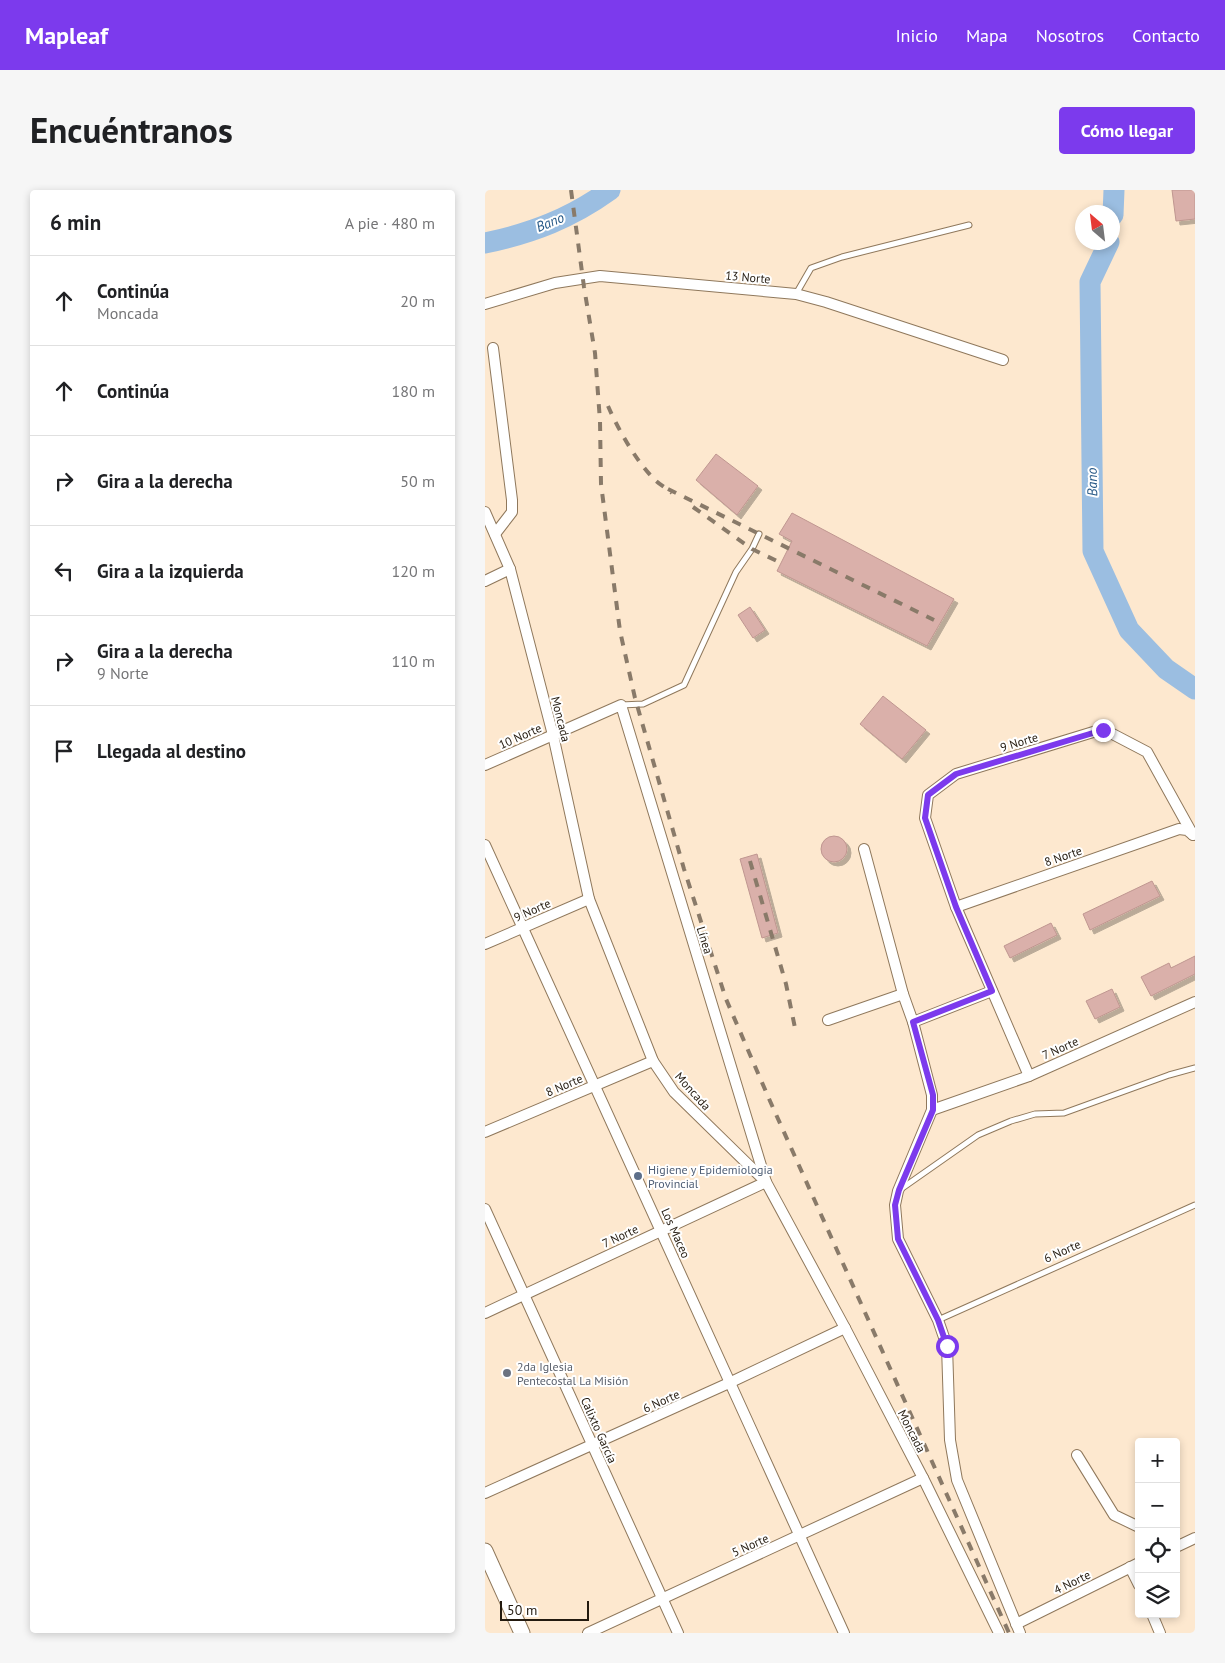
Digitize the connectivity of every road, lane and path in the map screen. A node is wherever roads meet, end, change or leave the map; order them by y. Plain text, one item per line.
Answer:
1 (969, 226) dead end
2 (796, 294) junction
3 (485, 304) edge
4 (493, 348) dead end
5 (1003, 360) dead end
6 (485, 512) edge
7 (495, 534) junction
8 (759, 534) dead end
9 (511, 569) junction
10 (485, 581) edge
11 (621, 704) junction
12 (553, 735) junction
13 (485, 765) edge
14 (1194, 836) edge
15 (485, 844) edge
16 (864, 849) dead end
17 (589, 899) junction
18 (956, 907) junction
19 (523, 927) junction
20 (485, 944) edge
21 (992, 991) junction
22 (903, 994) junction
23 (1195, 1002) edge
24 (828, 1020) dead end
25 (913, 1022) junction
26 (653, 1061) junction
27 (1194, 1068) edge
28 (1029, 1076) junction
29 (595, 1086) junction
30 (933, 1110) junction
31 (485, 1132) edge
32 (766, 1182) junction
33 (899, 1190) junction
34 (1195, 1205) edge
35 (485, 1209) edge
36 (662, 1231) junction
37 (524, 1295) junction
38 (485, 1313) edge
39 (938, 1320) junction
40 (845, 1328) junction
41 (729, 1384) junction
42 (592, 1445) junction
43 (1077, 1455) dead end
44 (923, 1478) junction
45 (485, 1493) edge
46 (1135, 1525) edge
47 (800, 1536) junction
48 (1195, 1538) edge
49 (1180, 1545) edge
50 (485, 1551) edge
51 (1135, 1565) edge
52 (662, 1598) junction
53 (1154, 1618) edge
54 (1018, 1628) edge
55 (997, 1632) edge
56 (522, 1633) edge
57 (588, 1633) edge
58 (678, 1633) edge
59 (844, 1633) edge
60 (1161, 1633) edge

1 - 2 lane
2 - 3 street, 13 Norte
2 - 5 street, 13 Norte
4 - 7 street
6 - 7 street, Moncada
7 - 9 street, Moncada
8 - 11 lane
9 - 10 street
9 - 12 street, Moncada
11 - 12 street, 10 Norte
11 - 32 street, Línea
12 - 13 street, 10 Norte
12 - 17 street, Moncada
14 - 18 street, 8 Norte
14 - 18 street, 9 Norte
15 - 19 street, Los Maceo
16 - 22 street
17 - 19 street, 9 Norte
17 - 26 street, Moncada
18 - 21 street
19 - 20 street, 9 Norte
19 - 29 street, Los Maceo
21 - 25 street
21 - 28 street
22 - 24 street
22 - 25 street
23 - 28 street, 7 Norte
25 - 30 street
26 - 29 street, 8 Norte
26 - 32 street, Moncada
27 - 33 lane
28 - 30 street, 7 Norte
29 - 31 street, 8 Norte
29 - 36 street, Los Maceo
30 - 33 street
32 - 36 street, 7 Norte
32 - 40 street, Moncada
33 - 39 street
34 - 39 lane, 6 Norte
35 - 37 street, Calixto García
36 - 37 street, 7 Norte
36 - 41 street, Los Maceo
37 - 38 street, 7 Norte
37 - 42 street, Calixto García
39 - 54 street
40 - 41 street, 6 Norte
40 - 44 street, Moncada
41 - 42 street, 6 Norte
41 - 47 street, Los Maceo
42 - 45 street, 6 Norte
42 - 52 street, Calixto García
43 - 46 street
44 - 47 street, 5 Norte
44 - 55 street, Moncada
47 - 52 street, 5 Norte
47 - 59 street, Los Maceo
48 - 49 street
50 - 56 main road
51 - 54 street, 4 Norte
52 - 57 street, 5 Norte
52 - 58 street, Calixto García
53 - 60 street

